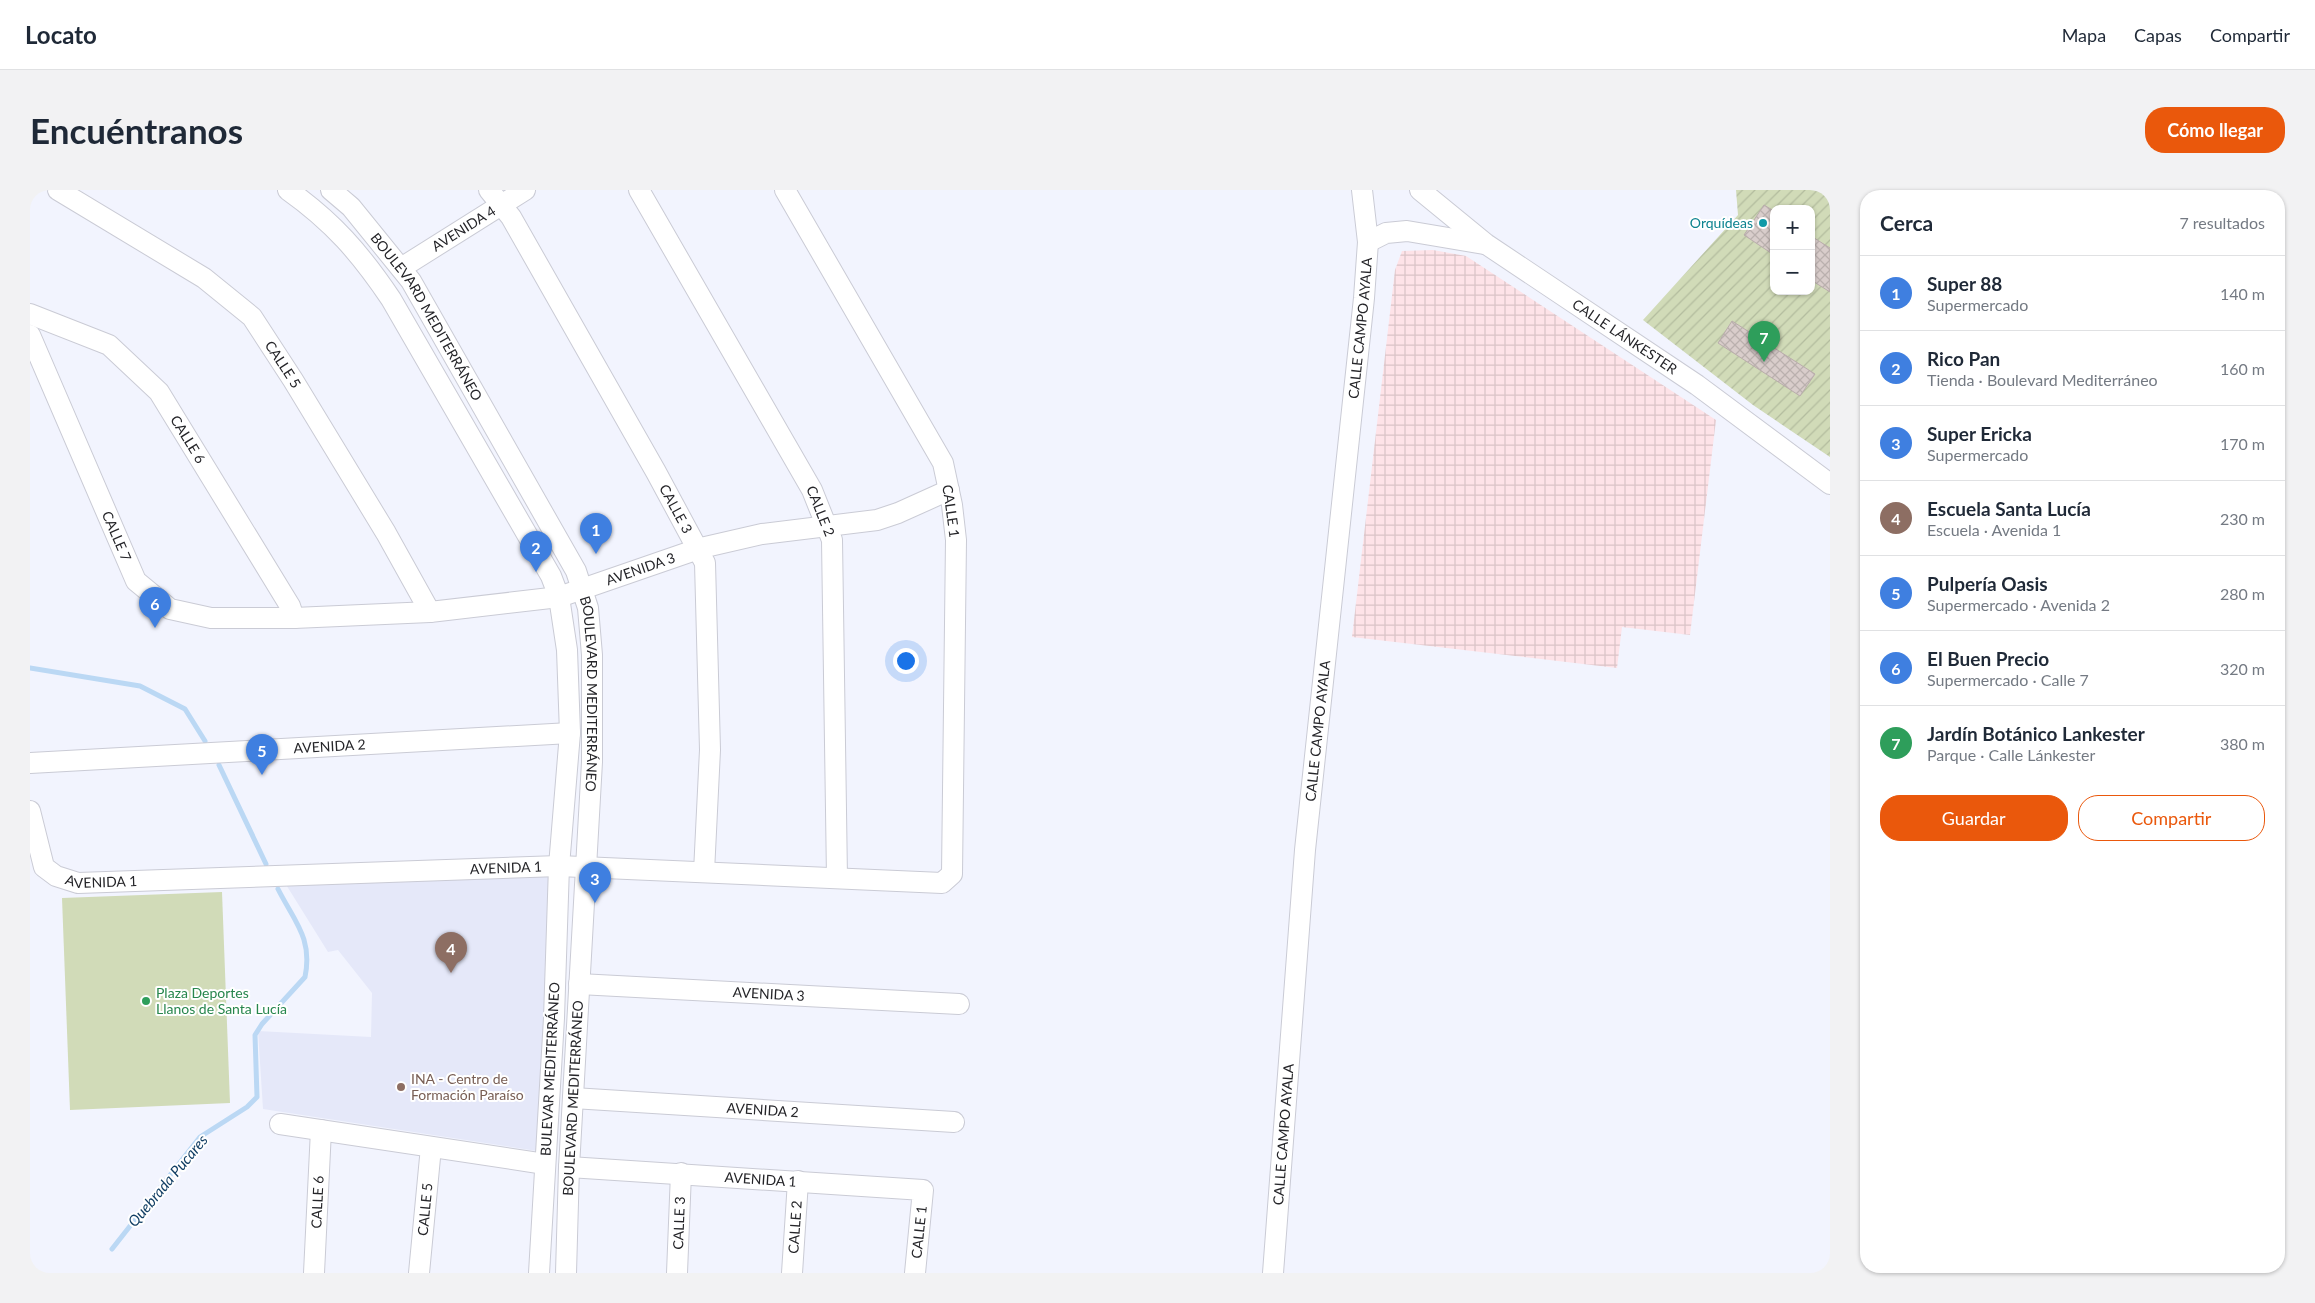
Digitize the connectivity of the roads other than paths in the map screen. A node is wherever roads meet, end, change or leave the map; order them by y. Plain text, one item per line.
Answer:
1 (58, 190) edge
2 (288, 190) edge
3 (331, 190) edge
4 (526, 190) edge
5 (639, 190) edge
6 (785, 190) edge
7 (1362, 190) edge
8 (1420, 190) edge
9 (495, 198) edge
10 (1368, 242) junction
11 (1486, 244) junction
12 (401, 268) junction
13 (30, 314) edge
14 (30, 335) edge
15 (1830, 484) edge
16 (949, 490) junction
17 (826, 526) junction
18 (698, 549) junction
19 (582, 588) junction
20 (560, 597) junction
21 (430, 612) junction
22 (294, 618) junction
23 (570, 734) junction
24 (30, 763) edge
25 (30, 811) edge
26 (559, 866) junction
27 (586, 867) junction
28 (704, 872) junction
29 (952, 874) joint
30 (837, 878) junction
31 (579, 984) junction
32 (959, 1004) dead end
33 (573, 1098) junction
34 (954, 1122) dead end
35 (280, 1124) dead end
36 (321, 1130) junction
37 (431, 1147) junction
38 (545, 1164) junction
39 (569, 1167) junction
40 (681, 1173) junction
41 (798, 1181) junction
42 (923, 1190) joint
43 (314, 1273) edge
44 (419, 1273) edge
45 (539, 1273) edge
46 (566, 1273) edge
47 (677, 1273) edge
48 (792, 1273) edge
49 (915, 1273) edge
50 (1273, 1273) edge

1 - 21 street, CALLE 5
2 - 20 street, BOULEVARD MEDITERRÁNEO
3 - 12 street, BOULEVARD MEDITERRÁNEO
4 - 9 street, AVENIDA 4
5 - 17 street, CALLE 2
6 - 16 street, CALLE 1
7 - 10 street, CALLE CAMPO AYALA
8 - 11 street, CALLE LÁNKESTER
9 - 12 street, AVENIDA 4
9 - 18 street, CALLE 3
10 - 11 street
10 - 50 street, CALLE CAMPO AYALA
11 - 15 street, CALLE LÁNKESTER
12 - 19 street, BOULEVARD MEDITERRÁNEO
13 - 22 street, CALLE 6
14 - 22 street, CALLE 7
16 - 17 street, AVENIDA 3
16 - 29 street, CALLE 1
17 - 18 street, AVENIDA 3
17 - 30 street, CALLE 2
18 - 19 street, AVENIDA 3
18 - 28 street, CALLE 3
19 - 20 street, AVENIDA 3
19 - 27 street, BOULEVARD MEDITERRÁNEO
20 - 21 street, AVENIDA 3
20 - 23 street, BOULEVARD MEDITERRÁNEO
21 - 22 street, AVENIDA 3
23 - 24 street, AVENIDA 2
23 - 26 street, BOULEVARD MEDITERRÁNEO
25 - 26 street, AVENIDA 1
26 - 27 street, AVENIDA 1
26 - 38 street, BULEVAR MEDITERRÁNEO
27 - 28 street, AVENIDA 1
27 - 31 street, BOULEVARD MEDITERRÁNEO
28 - 30 street, AVENIDA 1
29 - 30 street, AVENIDA 1
31 - 32 street, AVENIDA 3
31 - 33 street, BOULEVARD MEDITERRÁNEO
33 - 34 street, AVENIDA 2
33 - 39 street, BOULEVARD MEDITERRÁNEO
35 - 36 street
36 - 37 street
36 - 43 street, CALLE 6
37 - 38 street
37 - 44 street, CALLE 5
38 - 45 street, BULEVAR MEDITERRÁNEO
39 - 40 street, AVENIDA 1
39 - 46 street, BOULEVARD MEDITERRÁNEO
40 - 41 street, AVENIDA 1
40 - 47 street, CALLE 3
41 - 42 street, AVENIDA 1
41 - 48 street, CALLE 2
42 - 49 street, CALLE 1

